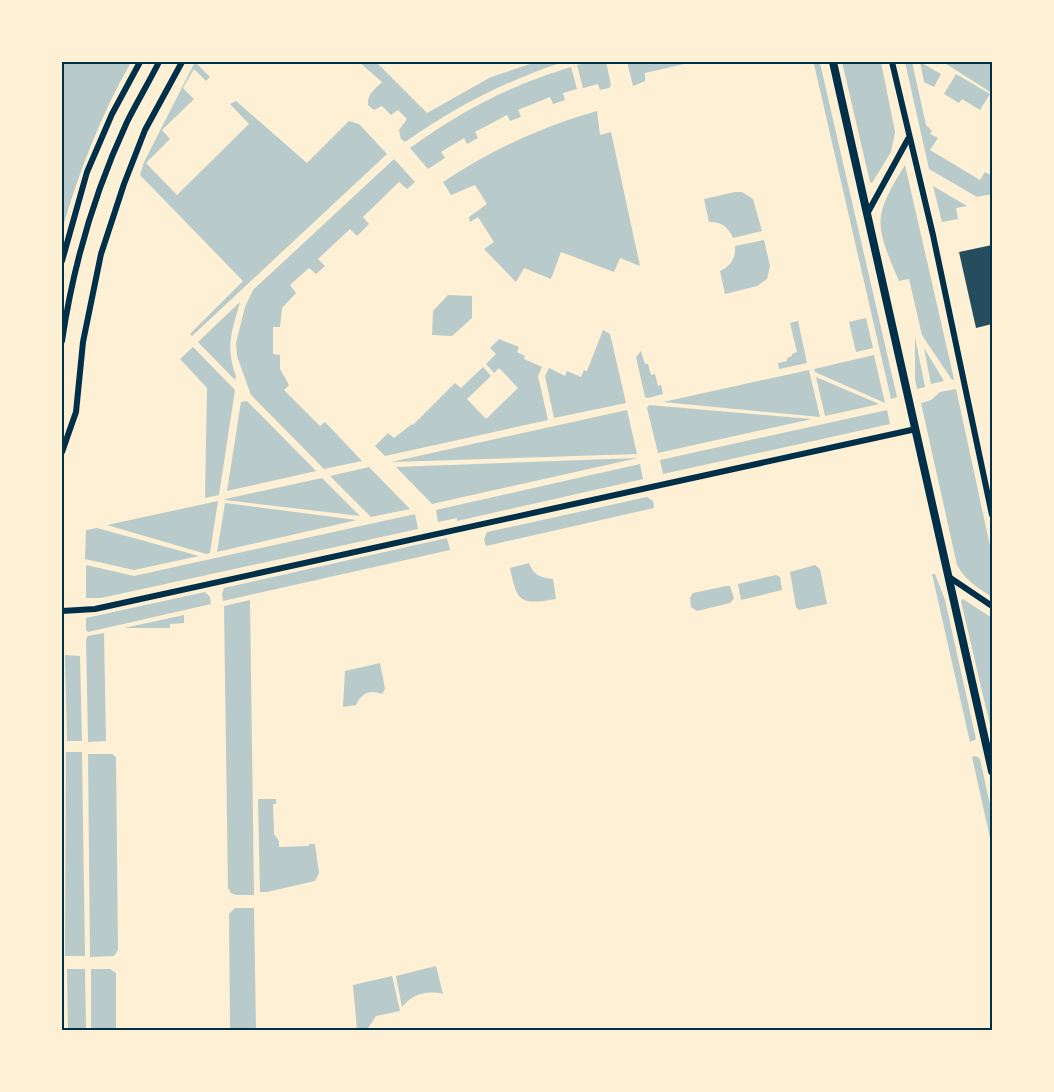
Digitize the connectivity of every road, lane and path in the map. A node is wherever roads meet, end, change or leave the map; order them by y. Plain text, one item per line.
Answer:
1 (140, 62) edge
2 (159, 62) edge
3 (182, 62) edge
4 (833, 62) edge
5 (892, 62) edge
6 (909, 138) junction
7 (867, 214) junction
8 (62, 261) edge
9 (62, 341) edge
10 (916, 429) junction
11 (62, 452) edge
12 (993, 516) edge
13 (949, 577) junction
14 (993, 606) edge
15 (62, 611) edge
16 (993, 771) edge

1 - 8 street
2 - 9 street
3 - 11 street
4 - 7 street
5 - 6 street
6 - 7 street
6 - 12 street
7 - 10 street
10 - 13 street
10 - 15 street
13 - 14 street
13 - 16 street

